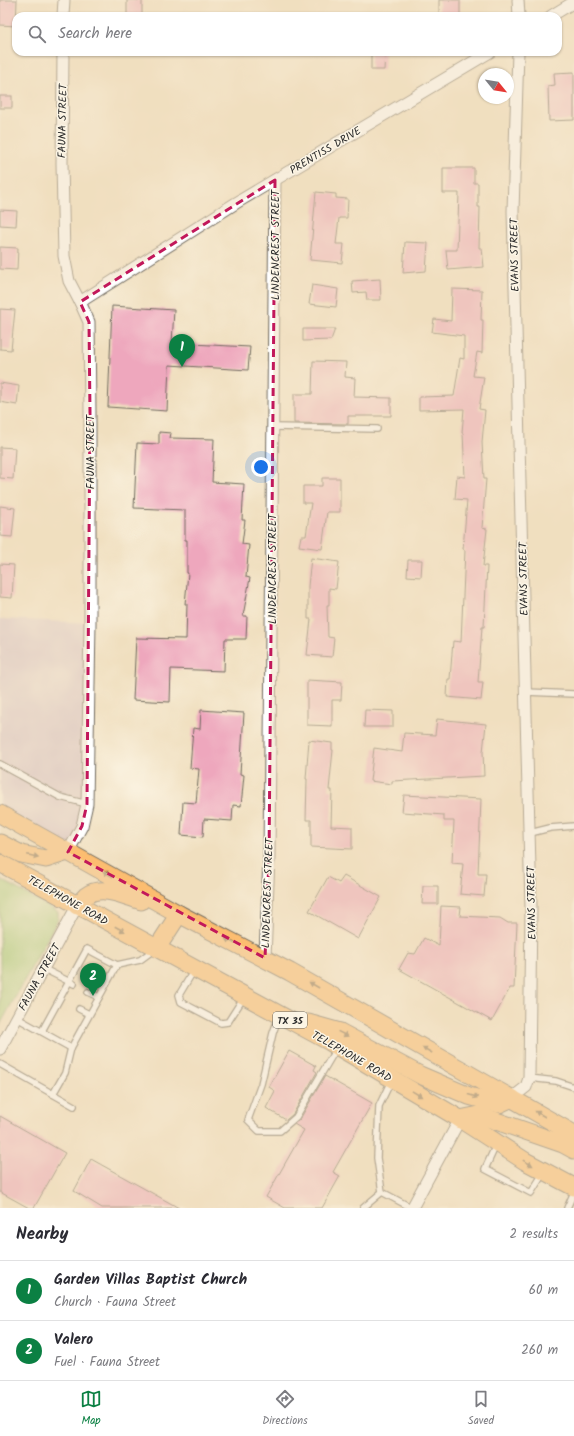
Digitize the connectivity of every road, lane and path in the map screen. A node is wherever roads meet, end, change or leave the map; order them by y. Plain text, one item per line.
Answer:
1 (64, 0) edge
2 (518, 0) edge
3 (574, 2) edge
4 (63, 12) edge
5 (519, 12) edge
6 (558, 12) edge
7 (63, 56) edge
8 (483, 56) edge
9 (518, 56) edge
10 (275, 180) junction
11 (80, 302) junction
12 (274, 427) junction
13 (377, 429) dead end
14 (526, 692) junction
15 (574, 694) edge
16 (0, 764) edge
17 (87, 804) junction
18 (0, 814) edge
19 (574, 826) edge
20 (530, 833) junction
21 (0, 843) edge
22 (68, 852) junction
23 (0, 863) edge
24 (77, 906) junction
25 (179, 914) junction
26 (157, 948) junction
27 (265, 958) junction
28 (117, 965) junction
29 (195, 968) junction
30 (44, 969) junction
31 (97, 976) dead end
32 (108, 981) junction
33 (72, 983) junction
34 (88, 992) dead end
35 (245, 995) junction
36 (99, 997) junction
37 (79, 1009) dead end
38 (89, 1014) junction
39 (279, 1014) junction
40 (17, 1018) junction
41 (42, 1031) junction
42 (338, 1047) junction
43 (71, 1048) junction
44 (0, 1049) edge
45 (0, 1064) edge
46 (529, 1078) junction
47 (392, 1079) junction
48 (574, 1087) edge
49 (53, 1094) junction
50 (512, 1098) junction
51 (74, 1106) dead end
52 (460, 1119) junction
53 (574, 1134) edge
54 (497, 1143) junction
55 (574, 1150) edge
56 (544, 1172) junction
57 (574, 1187) edge
58 (382, 1192) junction
59 (574, 1192) edge
60 (363, 1208) edge
61 (412, 1208) edge
62 (567, 1208) edge

1 - 4 street
2 - 5 street
3 - 6 street
7 - 11 street, FAUNA STREET
8 - 10 street, PRENTISS DRIVE
9 - 14 street, EVANS STREET
10 - 11 street, PRENTISS DRIVE
10 - 12 street, LINDENCREST STREET
11 - 17 street, FAUNA STREET
12 - 13 lane
12 - 27 street, LINDENCREST STREET
14 - 15 lane
14 - 20 street, EVANS STREET
16 - 17 lane
17 - 22 street, FAUNA STREET
18 - 22 main road
19 - 20 lane
20 - 46 street, EVANS STREET
21 -> 22 main road
25 -> 22 main road
23 - 24 main road, TELEPHONE ROAD / TX 35
24 - 25 main road
24 -> 26 main road, TELEPHONE ROAD / TX 35
24 - 30 street, FAUNA STREET
25 - 26 main road
27 -> 25 main road
26 - 28 lane
26 - 29 main road, TELEPHONE ROAD / TX 35
50 -> 27 main road
28 - 32 lane
28 - 33 lane
29 - 35 main road, TELEPHONE ROAD / TX 35
29 - 35 lane
30 - 33 lane
30 - 40 street, FAUNA STREET
31 - 32 lane
32 - 36 lane
33 - 41 lane
34 - 36 lane
35 - 39 main road, TELEPHONE ROAD / TX 35
36 - 38 lane
37 - 38 lane
38 - 43 lane
39 - 42 main road, TELEPHONE ROAD / TX 35
39 - 42 lane
39 -> 50 main road
40 - 41 lane
40 - 44 street, FAUNA STREET
41 - 43 lane
42 - 47 main road, TELEPHONE ROAD / TX 35
43 - 49 lane
45 - 49 lane
46 - 48 lane
46 - 50 street
47 -> 52 main road, TELEPHONE ROAD / TX 35
47 - 58 lane
49 - 51 lane
53 -> 50 main road
52 - 54 main road, TELEPHONE ROAD / TX 35
52 - 55 main road
52 - 61 street
54 -> 56 main road, TELEPHONE ROAD / TX 35
54 - 56 lane
56 - 57 main road, TELEPHONE ROAD / TX 35
58 - 60 lane
58 - 61 lane
59 - 62 lane

